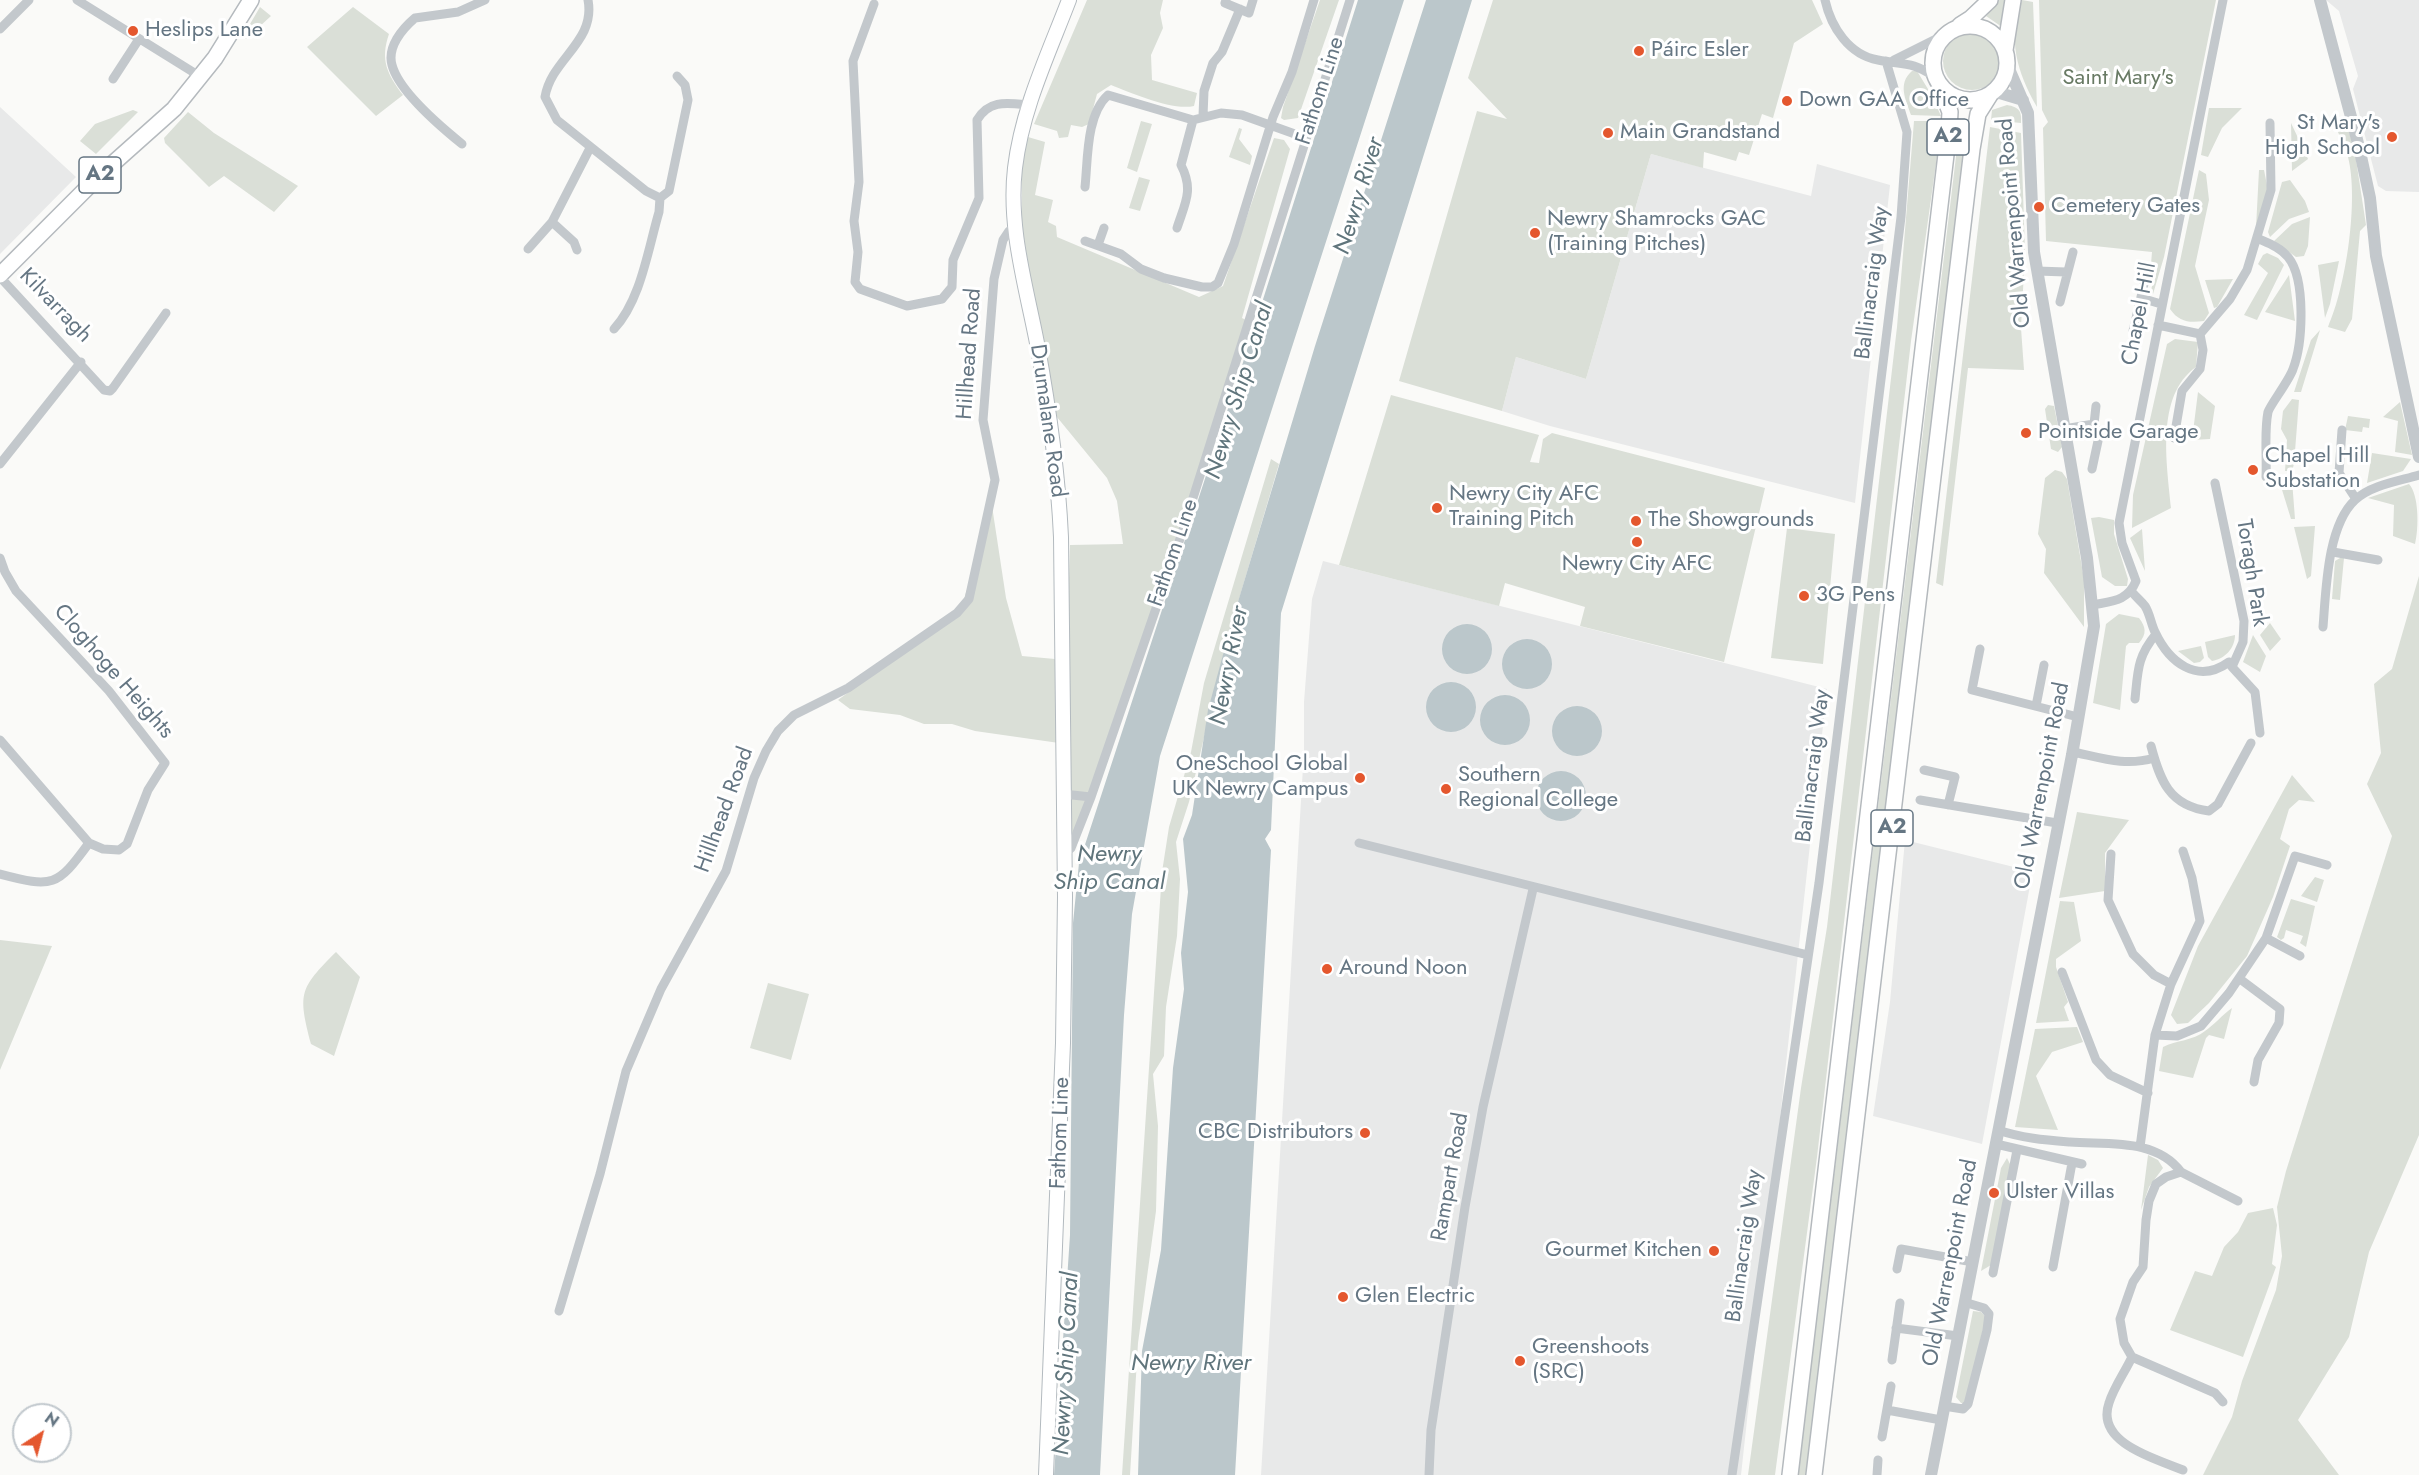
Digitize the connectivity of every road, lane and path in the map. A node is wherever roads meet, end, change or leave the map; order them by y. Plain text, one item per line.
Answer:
1 (29, 0) edge
2 (77, 0) edge
3 (251, 0) edge
4 (485, 0) edge
5 (588, 0) edge
6 (1069, 0) edge
7 (1226, 0) edge
8 (1253, 0) edge
9 (1314, 0) edge
10 (1350, 0) edge
11 (1825, 0) edge
12 (1990, 0) edge
13 (2013, 0) edge
14 (2223, 0) edge
15 (2320, 0) edge
16 (874, 4) dead end
17 (1240, 9) junction
18 (0, 28) edge
19 (1949, 31) junction
20 (139, 39) junction
21 (2006, 56) junction
22 (1889, 61) junction
23 (677, 76) dead end
24 (201, 77) junction
25 (112, 80) dead end
26 (1937, 82) junction
27 (1992, 93) junction
28 (2023, 100) junction
29 (1029, 105) junction
30 (1203, 116) junction
31 (1193, 120) junction
32 (2270, 123) dead end
33 (1270, 124) junction
34 (1306, 138) junction
35 (462, 144) dead end
36 (590, 147) junction
37 (1085, 187) dead end
38 (660, 198) junction
39 (552, 222) junction
40 (1104, 228) dead end
41 (1177, 228) dead end
42 (1015, 229) junction
43 (2257, 238) junction
44 (1085, 241) dead end
45 (1098, 245) junction
46 (528, 249) dead end
47 (577, 250) dead end
48 (2073, 252) dead end
49 (2148, 267) dead end
50 (2037, 271) junction
51 (2066, 272) junction
52 (0, 276) edge
53 (2141, 298) junction
54 (2060, 302) dead end
55 (2161, 304) junction
56 (166, 313) dead end
57 (2158, 325) junction
58 (614, 329) dead end
59 (2133, 331) dead end
60 (2200, 333) junction
61 (81, 362) junction
62 (2096, 406) dead end
63 (2094, 424) junction
64 (2064, 429) junction
65 (2342, 430) dead end
66 (2417, 436) edge
67 (2174, 438) dead end
68 (2419, 458) edge
69 (0, 465) edge
70 (2092, 469) dead end
71 (2419, 475) edge
72 (2266, 477) dead end
73 (2215, 483) dead end
74 (2356, 499) junction
75 (2333, 552) junction
76 (0, 558) edge
77 (2378, 560) dead end
78 (2132, 592) junction
79 (2093, 605) junction
80 (2324, 627) dead end
81 (2156, 634) junction
82 (1980, 649) dead end
83 (2044, 665) dead end
84 (2232, 667) junction
85 (2135, 699) dead end
86 (2036, 706) junction
87 (2078, 717) junction
88 (2260, 733) dead end
89 (0, 740) edge
90 (2251, 743) dead end
91 (2151, 746) dead end
92 (2072, 755) junction
93 (2154, 758) junction
94 (1924, 770) dead end
95 (1063, 794) junction
96 (1091, 797) junction
97 (1920, 800) dead end
98 (1948, 805) junction
99 (2057, 823) junction
100 (89, 843) junction
101 (1359, 843) dead end
102 (2183, 851) dead end
103 (1065, 854) junction
104 (2110, 854) dead end
105 (2327, 865) dead end
106 (0, 874) edge
107 (1533, 889) junction
108 (2266, 938) junction
109 (1808, 955) junction
110 (2300, 956) dead end
111 (2062, 972) dead end
112 (2240, 979) junction
113 (2170, 984) junction
114 (2155, 1035) junction
115 (2254, 1082) dead end
116 (2148, 1094) junction
117 (1998, 1130) junction
118 (1996, 1144) junction
119 (2140, 1147) junction
120 (2018, 1150) junction
121 (2072, 1163) junction
122 (2082, 1164) dead end
123 (2181, 1172) junction
124 (2238, 1201) dead end
125 (1973, 1262) junction
126 (2053, 1267) dead end
127 (1897, 1269) dead end
128 (1993, 1272) dead end
129 (1964, 1302) junction
130 (1900, 1303) dead end
131 (559, 1311) dead end
132 (1896, 1328) junction
133 (1958, 1336) junction
134 (2132, 1357) junction
135 (1892, 1360) dead end
136 (1891, 1386) dead end
137 (2223, 1402) dead end
138 (1944, 1406) junction
139 (1887, 1410) junction
140 (1941, 1420) junction
141 (1882, 1437) dead end
142 (1878, 1460) dead end
143 (2183, 1470) dead end
144 (1046, 1475) edge
145 (1429, 1475) edge
146 (1732, 1475) edge
147 (1790, 1475) edge
148 (1814, 1475) edge
149 (1877, 1475) edge
150 (1931, 1475) edge

1 - 18 street
2 - 20 street
3 - 24 main road, A2
4 - 35 street
5 - 36 street
6 - 29 main road, Drumalane Road
7 - 17 street
8 - 17 street
9 - 33 street
10 - 34 street, Fathom Line
11 - 22 street
12 - 19 main road
13 - 21 main road, A2
14 - 55 street, Chapel Hill
15 - 66 street
16 - 29 street
17 - 30 street
19 - 21 main road
19 - 22 street
19 - 26 main road, A2
20 - 24 street
20 - 25 street
21 - 27 main road, A2
21 - 28 street, Old Warrenpoint Road
22 - 26 street
22 - 109 street, Ballinacraig Way
23 - 38 street
24 - 52 main road, A2
26 - 27 main road, A2
26 - 147 main road, A2
27 - 28 street, Old Warrenpoint Road
27 - 148 main road, A2
28 - 50 street, Old Warrenpoint Road
29 - 42 main road, Drumalane Road
30 - 31 street
30 - 33 street
31 - 37 street
31 - 41 street
32 - 43 street
33 - 34 street
33 - 45 street
34 - 96 street, Fathom Line
36 - 38 street
36 - 39 street
38 - 58 street
39 - 46 street
39 - 47 street
40 - 45 street
42 - 95 main road, Drumalane Road
42 - 131 street, Hillhead Road
43 - 60 street
43 - 72 street
44 - 45 street
48 - 51 street
49 - 53 street, Chapel Hill
50 - 51 street
50 - 64 street, Old Warrenpoint Road
51 - 54 street
52 - 61 street, Kilvarragh
53 - 55 street
53 - 59 street, Chapel Hill
55 - 57 street, Chapel Hill
56 - 61 street, Kilvarragh
57 - 60 street
57 - 78 street, Chapel Hill
60 - 67 street
61 - 69 street, Kilvarragh
62 - 63 street
63 - 64 street
63 - 70 street
64 - 79 street, Old Warrenpoint Road
65 - 74 street
66 - 68 street
71 - 74 street
73 - 84 street, Toragh Park
74 - 75 street
75 - 77 street
75 - 80 street
76 - 100 street, Cloghoge Heights
78 - 79 street
78 - 81 street
79 - 87 street, Old Warrenpoint Road
81 - 84 street
81 - 85 street
82 - 86 street
83 - 86 street
84 - 88 street
86 - 87 street
87 - 92 street, Old Warrenpoint Road
89 - 100 street
90 - 93 street
91 - 93 street
92 - 93 street
92 - 99 street, Old Warrenpoint Road
94 - 98 street
95 - 96 street
95 - 103 main road, Drumalane Road
96 - 103 street, Fathom Line
97 - 98 street
98 - 99 street
99 - 117 street, Old Warrenpoint Road
100 - 106 street
101 - 107 street
102 - 113 street
103 - 144 main road, Fathom Line
104 - 113 street
105 - 108 street
107 - 109 street
107 - 145 street, Rampart Road
108 - 110 street
108 - 112 street
109 - 146 street, Ballinacraig Way
111 - 116 street
112 - 114 street
112 - 115 street
113 - 114 street
114 - 116 street
116 - 119 street
117 - 118 street, Old Warrenpoint Road
117 - 119 street
118 - 120 street
118 - 125 street, Old Warrenpoint Road
119 - 123 street
120 - 121 street
120 - 128 street
121 - 122 street
121 - 126 street
123 - 124 street
123 - 134 street
125 - 127 street
125 - 129 street, Old Warrenpoint Road
129 - 133 street, Old Warrenpoint Road
129 - 138 street
130 - 132 street
132 - 133 street
132 - 135 street
133 - 138 street, Old Warrenpoint Road
134 - 137 street
134 - 143 street
136 - 139 street
138 - 140 street, Old Warrenpoint Road
139 - 140 street
139 - 141 street
140 - 150 street, Old Warrenpoint Road
142 - 149 street

